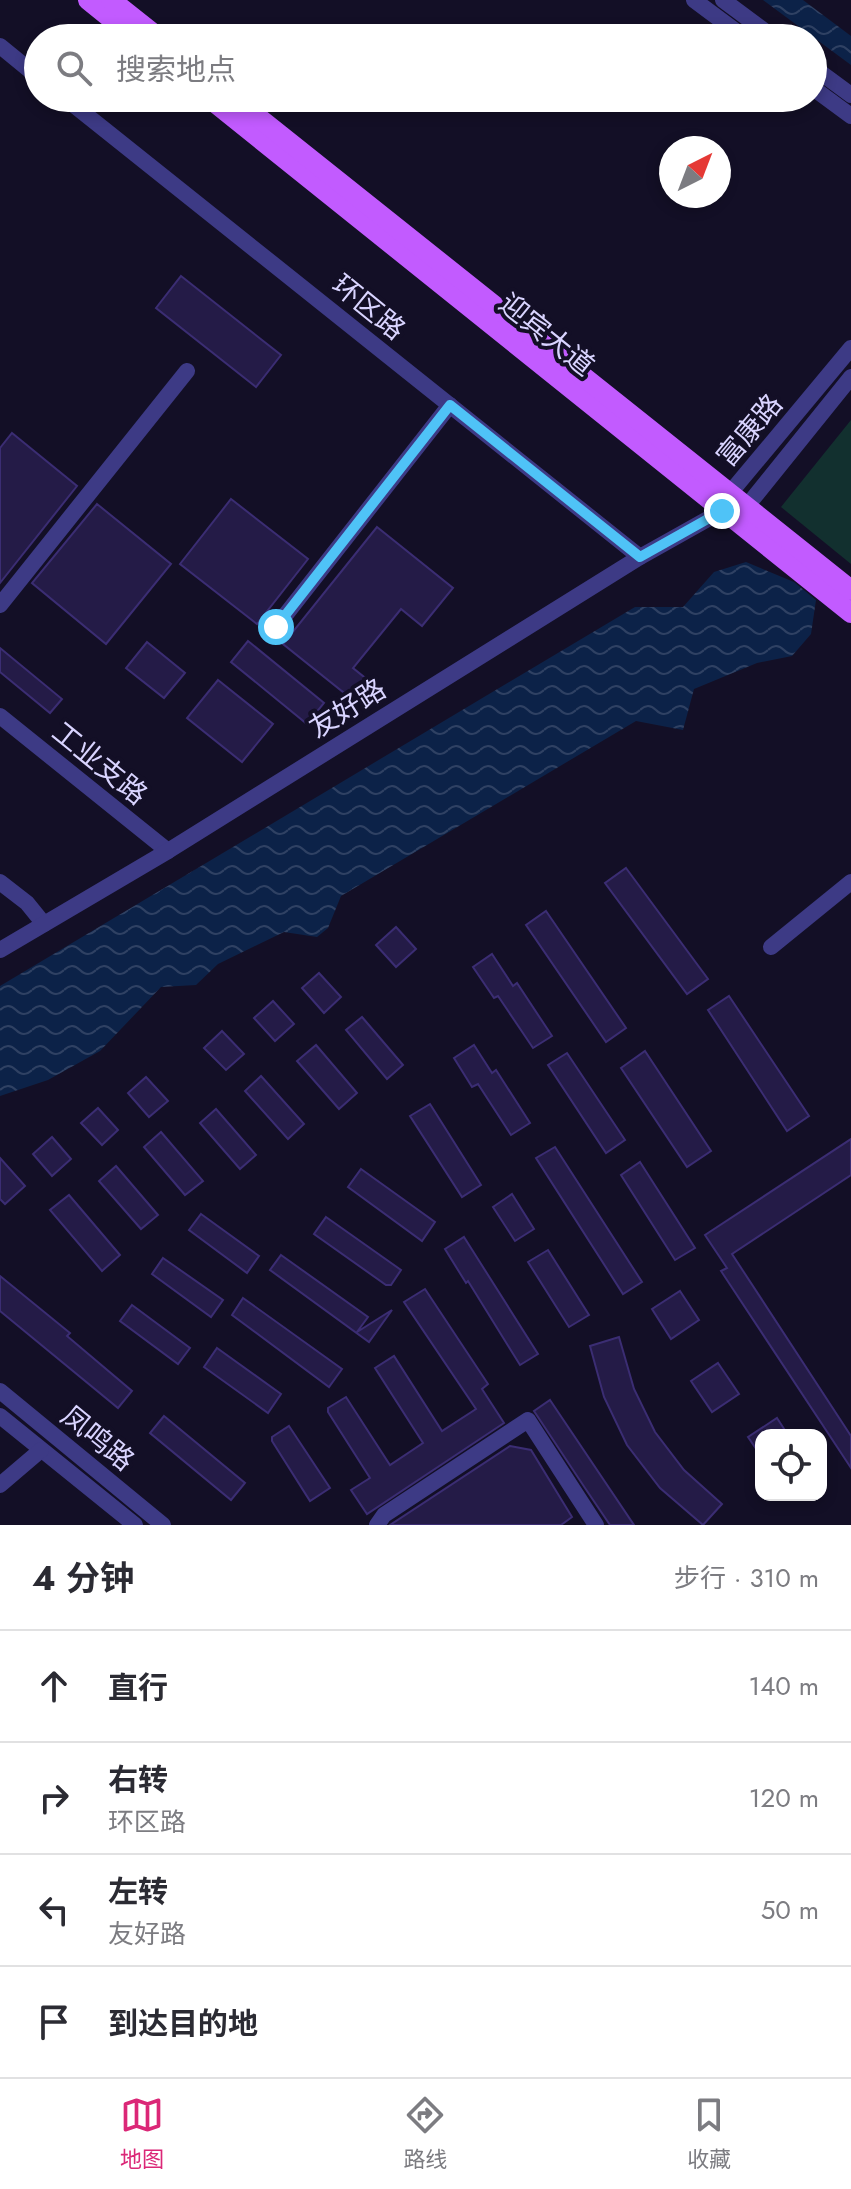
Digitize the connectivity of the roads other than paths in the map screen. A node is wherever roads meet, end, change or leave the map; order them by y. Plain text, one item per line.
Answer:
1 (88, 0) edge
2 (111, 0) edge
3 (694, 0) edge
4 (718, 4) edge
5 (118, 24) edge
6 (141, 24) edge
7 (734, 24) edge
8 (751, 24) edge
9 (0, 46) edge
10 (24, 66) edge
11 (827, 77) edge
12 (851, 95) edge
13 (827, 98) edge
14 (83, 112) edge
15 (227, 112) edge
16 (251, 112) edge
17 (851, 116) edge
18 (851, 348) edge
19 (187, 371) dead end
20 (851, 377) edge
21 (450, 405) junction
22 (733, 504) junction
23 (640, 557) junction
24 (851, 590) edge
25 (0, 605) edge
26 (851, 613) edge
27 (276, 627) dead end
28 (0, 716) edge
29 (168, 851) junction
30 (0, 882) edge
31 (851, 882) edge
32 (44, 924) junction
33 (771, 947) dead end
34 (0, 950) edge
35 (0, 1391) edge
36 (0, 1416) edge
37 (41, 1450) junction
38 (0, 1485) edge
39 (135, 1525) edge
40 (163, 1525) edge
41 (377, 1525) edge
42 (596, 1525) edge

1 - 5 main road
2 - 6 main road
3 - 4 street
4 - 7 street
4 - 8 street
9 - 10 street
11 - 12 street
13 - 17 street
14 - 21 street, 环区路
15 - 22 main road, 迎宾大道
16 - 22 main road, 迎宾大道
18 - 22 street, 富康路
19 - 25 street
20 - 22 street, 富康路
21 - 23 street, 环区路
21 - 27 street
22 - 23 street, 友好路
22 - 24 main road, 迎宾大道
22 - 26 main road, 迎宾大道
23 - 29 street, 友好路
28 - 29 street, 工业支路
29 - 32 street, 友好路
30 - 32 street
31 - 33 street
32 - 34 street, 友好路
35 - 40 street, 凤鸣路
36 - 37 street, 凤鸣路
37 - 38 street
37 - 39 street, 凤鸣路
41 - 42 street

